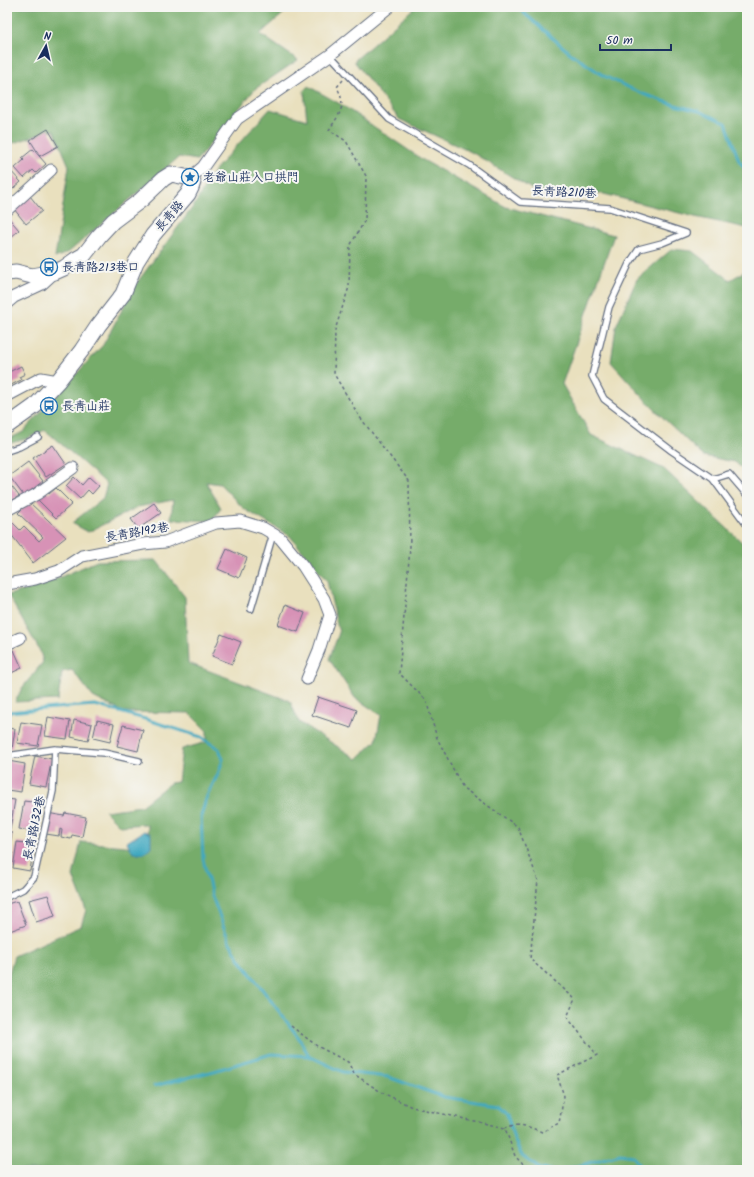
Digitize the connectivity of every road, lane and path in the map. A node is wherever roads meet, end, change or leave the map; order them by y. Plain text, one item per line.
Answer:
1 (389, 7) edge
2 (330, 55) junction
3 (348, 75) junction
4 (50, 170) dead end
5 (190, 178) junction
6 (7, 210) edge
7 (55, 272) junction
8 (7, 273) edge
9 (7, 303) edge
10 (58, 381) junction
11 (7, 396) edge
12 (7, 426) edge
13 (38, 437) dead end
14 (7, 451) edge
15 (73, 468) dead end
16 (713, 479) junction
17 (747, 495) edge
18 (7, 510) edge
19 (747, 525) edge
20 (273, 534) junction
21 (7, 584) edge
22 (251, 609) dead end
23 (20, 638) dead end
24 (7, 644) edge
25 (307, 679) dead end
26 (55, 749) junction
27 (7, 756) edge
28 (139, 761) dead end
29 (7, 897) edge
30 (291, 1026) dead end
31 (505, 1128) junction
32 (528, 1170) edge

1 - 2 street
2 - 3 lane, 長青路210巷
2 - 5 street
3 - 16 lane, 長青路210巷
3 - 31 path
4 - 6 street
5 - 7 street
5 - 10 street, 長青路
7 - 8 street
7 - 9 street
10 - 11 street
10 - 12 street, 長青路
13 - 14 lane
15 - 18 street
16 - 17 lane
16 - 19 lane, 長青路210巷
20 - 21 street, 長青路192巷
20 - 22 lane
20 - 25 street, 長青路192巷
23 - 24 street
26 - 27 lane
26 - 28 lane
26 - 29 lane, 長青路132巷
30 - 31 path
31 - 32 path

